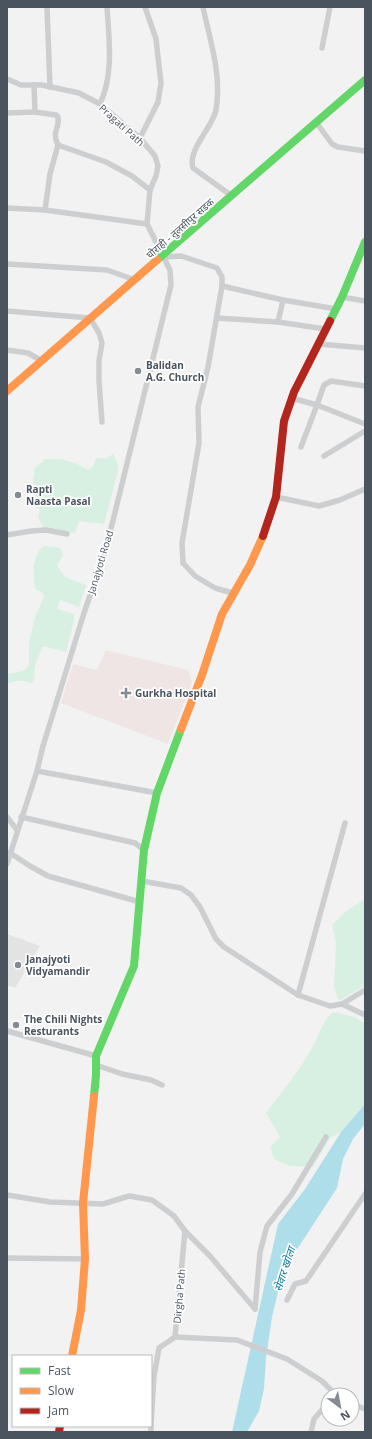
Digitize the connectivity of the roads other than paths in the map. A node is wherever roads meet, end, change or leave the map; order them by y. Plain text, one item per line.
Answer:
1 (47, 7) edge
2 (107, 7) edge
3 (145, 7) edge
4 (203, 7) edge
5 (330, 7) edge
6 (322, 48) dead end
7 (7, 79) edge
8 (365, 80) edge
9 (34, 85) junction
10 (50, 87) junction
11 (100, 104) junction
12 (35, 112) junction
13 (7, 113) edge
14 (316, 122) junction
15 (140, 138) junction
16 (58, 145) junction
17 (365, 151) edge
18 (150, 190) junction
19 (232, 196) junction
20 (7, 208) edge
21 (45, 210) junction
22 (147, 224) junction
23 (365, 242) edge
24 (363, 252) edge
25 (163, 257) junction
26 (7, 264) edge
27 (135, 280) junction
28 (222, 286) junction
29 (342, 297) junction
30 (283, 300) junction
31 (365, 301) edge
32 (336, 309) junction
33 (7, 311) edge
34 (90, 318) junction
35 (217, 318) junction
36 (278, 322) junction
37 (325, 329) junction
38 (319, 344) junction
39 (365, 348) edge
40 (7, 350) edge
41 (42, 360) junction
42 (365, 386) edge
43 (7, 391) edge
44 (291, 398) junction
45 (317, 405) junction
46 (102, 422) dead end
47 (365, 424) edge
48 (365, 431) edge
49 (301, 447) dead end
50 (324, 456) dead end
51 (365, 489) edge
52 (276, 497) junction
53 (67, 534) dead end
54 (7, 535) edge
55 (233, 593) junction
56 (37, 771) junction
57 (157, 793) junction
58 (7, 817) edge
59 (21, 817) junction
60 (345, 823) dead end
61 (17, 830) junction
62 (144, 850) junction
63 (10, 853) junction
64 (7, 864) edge
65 (142, 881) junction
66 (140, 902) junction
67 (365, 990) edge
68 (298, 995) junction
69 (342, 1004) junction
70 (365, 1015) edge
71 (7, 1031) edge
72 (96, 1056) junction
73 (96, 1065) junction
74 (162, 1085) dead end
75 (326, 1137) dead end
76 (365, 1194) edge
77 (7, 1195) edge
78 (83, 1203) junction
79 (185, 1231) junction
80 (7, 1258) edge
81 (85, 1259) junction
82 (287, 1300) dead end
83 (175, 1337) junction
84 (72, 1355) edge
85 (328, 1387) edge
86 (152, 1409) edge
87 (320, 1413) edge
88 (311, 1432) edge

1 - 10 street
2 - 11 street
3 - 15 street
4 - 19 street
5 - 6 street
7 - 9 street, Pragati Path
8 - 14 street, घोराही - तुलसीपुर सडक
9 - 10 street, Pragati Path
9 - 12 street
10 - 11 street, Pragati Path
11 - 15 street, Pragati Path
12 - 13 street
12 - 16 street
14 - 17 street
14 - 19 street, घोराही - तुलसीपुर सडक
15 - 18 street, Pragati Path
16 - 18 street
16 - 21 street
18 - 22 street, Pragati Path
19 - 25 street, घोराही - तुलसीपुर सडक
20 - 21 street
21 - 22 street
22 - 25 street
23 - 24 street
24 - 29 street
25 - 27 street, घोराही - तुलसीपुर सडक
25 - 28 street
25 - 56 street, Janajyoti Road
26 - 27 street
27 - 34 street, घोराही - तुलसीपुर सडक
28 - 30 street
28 - 35 street
29 - 31 street
29 - 32 street
30 - 32 street
30 - 36 street
32 - 37 street
33 - 34 street
34 - 41 street, घोराही - तुलसीपुर सडक
34 - 46 street
35 - 36 street
35 - 55 street
36 - 37 street
37 - 38 street
38 - 39 street
38 - 44 street
40 - 41 street
41 - 43 street, घोराही - तुलसीपुर सडक
42 - 45 street
44 - 45 street
44 - 52 street
45 - 47 street
45 - 49 street
48 - 50 street
51 - 52 street
52 - 55 street
53 - 54 street
55 - 57 street
56 - 57 street
56 - 59 street, Janajyoti Road
57 - 62 street
58 - 61 street
59 - 61 street, Janajyoti Road
59 - 62 street
60 - 68 street
61 - 63 street, Janajyoti Road
62 - 65 street
63 - 64 street, Janajyoti Road
63 - 66 street
65 - 66 street
65 - 68 street
66 - 72 street
67 - 69 street
68 - 69 street
69 - 70 street
71 - 72 street
72 - 73 street
73 - 74 street
73 - 78 street
75 - 79 street
76 - 82 street
77 - 78 street
78 - 79 street
78 - 81 street
79 - 83 street, Dirgha Path
80 - 81 street
81 - 84 street
83 - 85 street
83 - 86 street, Dirgha Path
87 - 88 street

